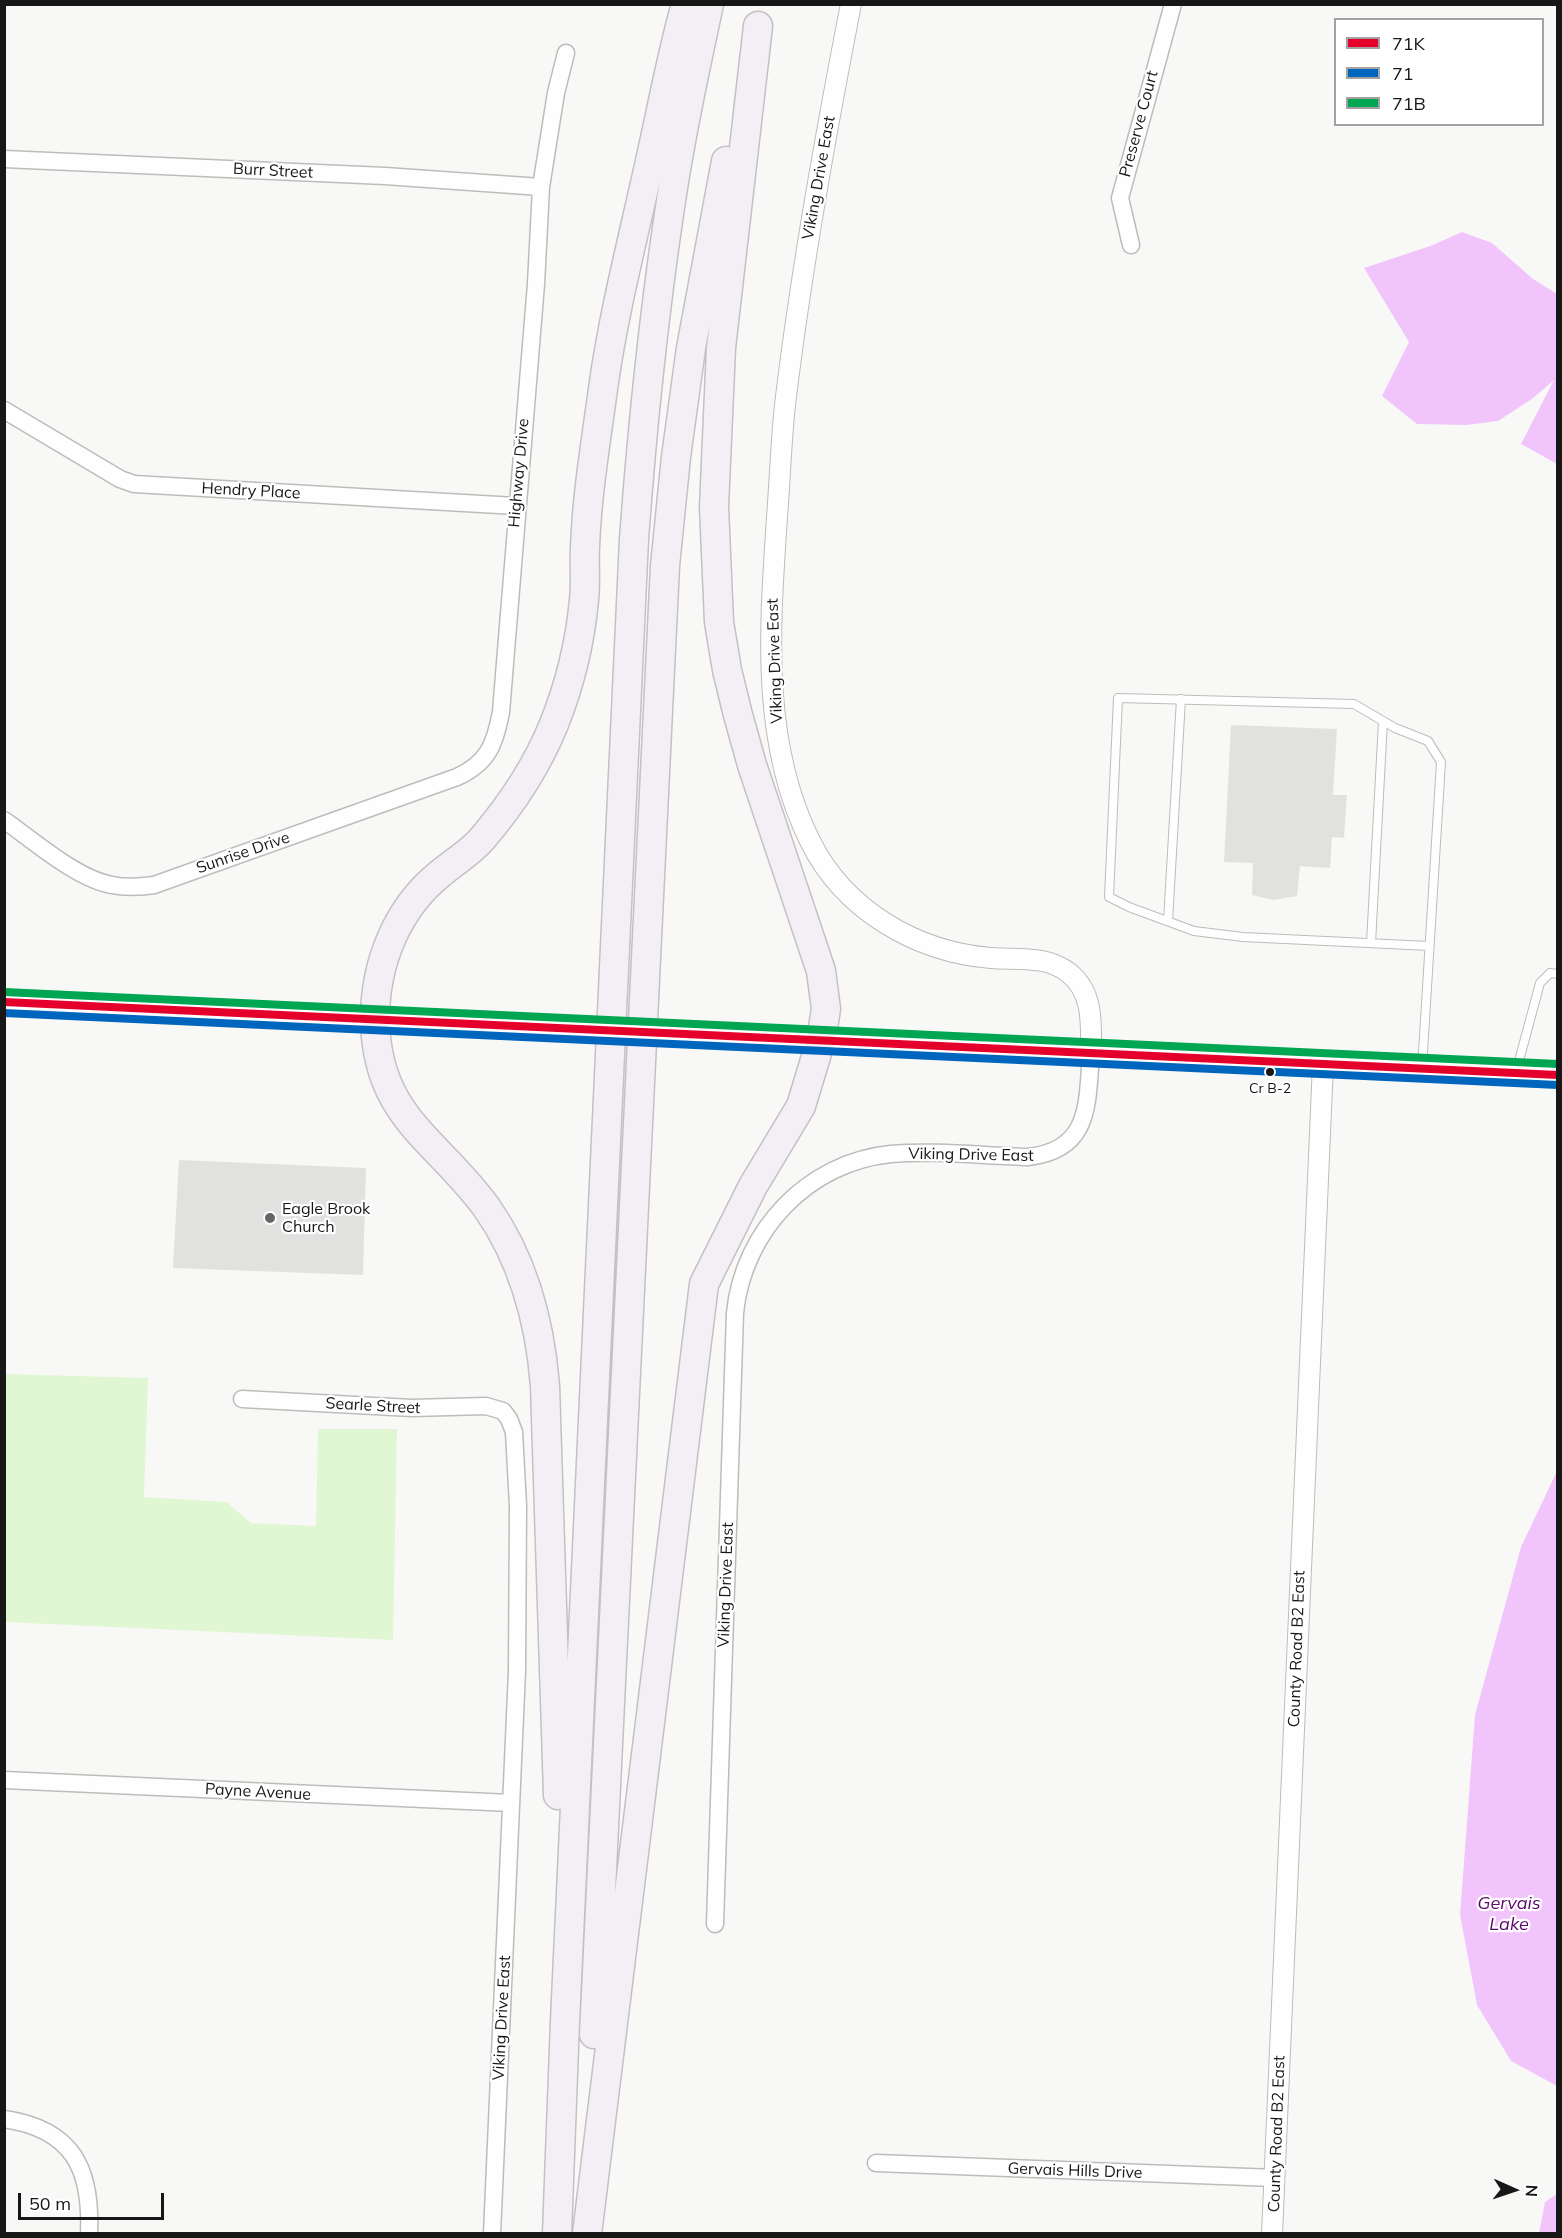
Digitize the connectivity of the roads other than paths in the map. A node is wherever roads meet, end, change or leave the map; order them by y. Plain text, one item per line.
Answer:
1 (686, 4) edge
2 (709, 4) edge
3 (851, 4) edge
4 (1173, 4) edge
5 (761, 15) edge
6 (566, 52) dead end
7 (4, 159) edge
8 (541, 187) junction
9 (1131, 245) dead end
10 (4, 410) edge
11 (516, 506) junction
12 (1181, 699) junction
13 (1383, 721) junction
14 (486, 757) joint
15 (4, 820) edge
16 (1168, 921) junction
17 (1371, 943) junction
18 (1430, 946) junction
19 (1557, 974) edge
20 (4, 1002) edge
21 (375, 1019) junction
22 (821, 1040) junction
23 (1091, 1053) junction
24 (1323, 1064) junction
25 (1422, 1069) junction
26 (1515, 1073) junction
27 (1557, 1075) edge
28 (242, 1399) dead end
29 (503, 1411) joint
30 (4, 1780) edge
31 (511, 1803) junction
32 (715, 1924) dead end
33 (565, 2021) junction
34 (4, 2119) edge
35 (876, 2163) dead end
36 (1275, 2178) junction
37 (89, 2234) edge
38 (492, 2234) edge
39 (557, 2234) edge
40 (585, 2234) edge
41 (1272, 2234) edge

1 - 21 highway
2 - 33 highway
3 - 23 street, Viking Drive East
4 - 9 street, Preserve Court
5 - 22 highway
5 - 40 highway
6 - 8 street, Highway Drive
7 - 8 street, Burr Street
8 - 11 street, Highway Drive
10 - 11 street, Hendry Place
11 - 14 street, Highway Drive
12 - 13 lane
12 - 16 lane
12 - 16 lane
13 - 17 lane
13 - 18 lane
14 - 15 street, Sunrise Drive
16 - 17 lane
17 - 18 lane
18 - 25 lane
19 - 26 lane
20 - 21 street
21 - 22 street, bridge
21 - 33 highway
22 - 23 street
22 - 40 highway
23 - 24 street
23 - 32 street, Viking Drive East
24 - 25 street
24 - 36 street, County Road B2 East
25 - 26 street
26 - 27 street
28 - 29 street, Searle Street
29 - 31 street, Viking Drive East
30 - 31 street, Payne Avenue
31 - 38 street, Viking Drive East
33 - 39 highway
34 - 37 street
35 - 36 street, Gervais Hills Drive
36 - 41 street, County Road B2 East

